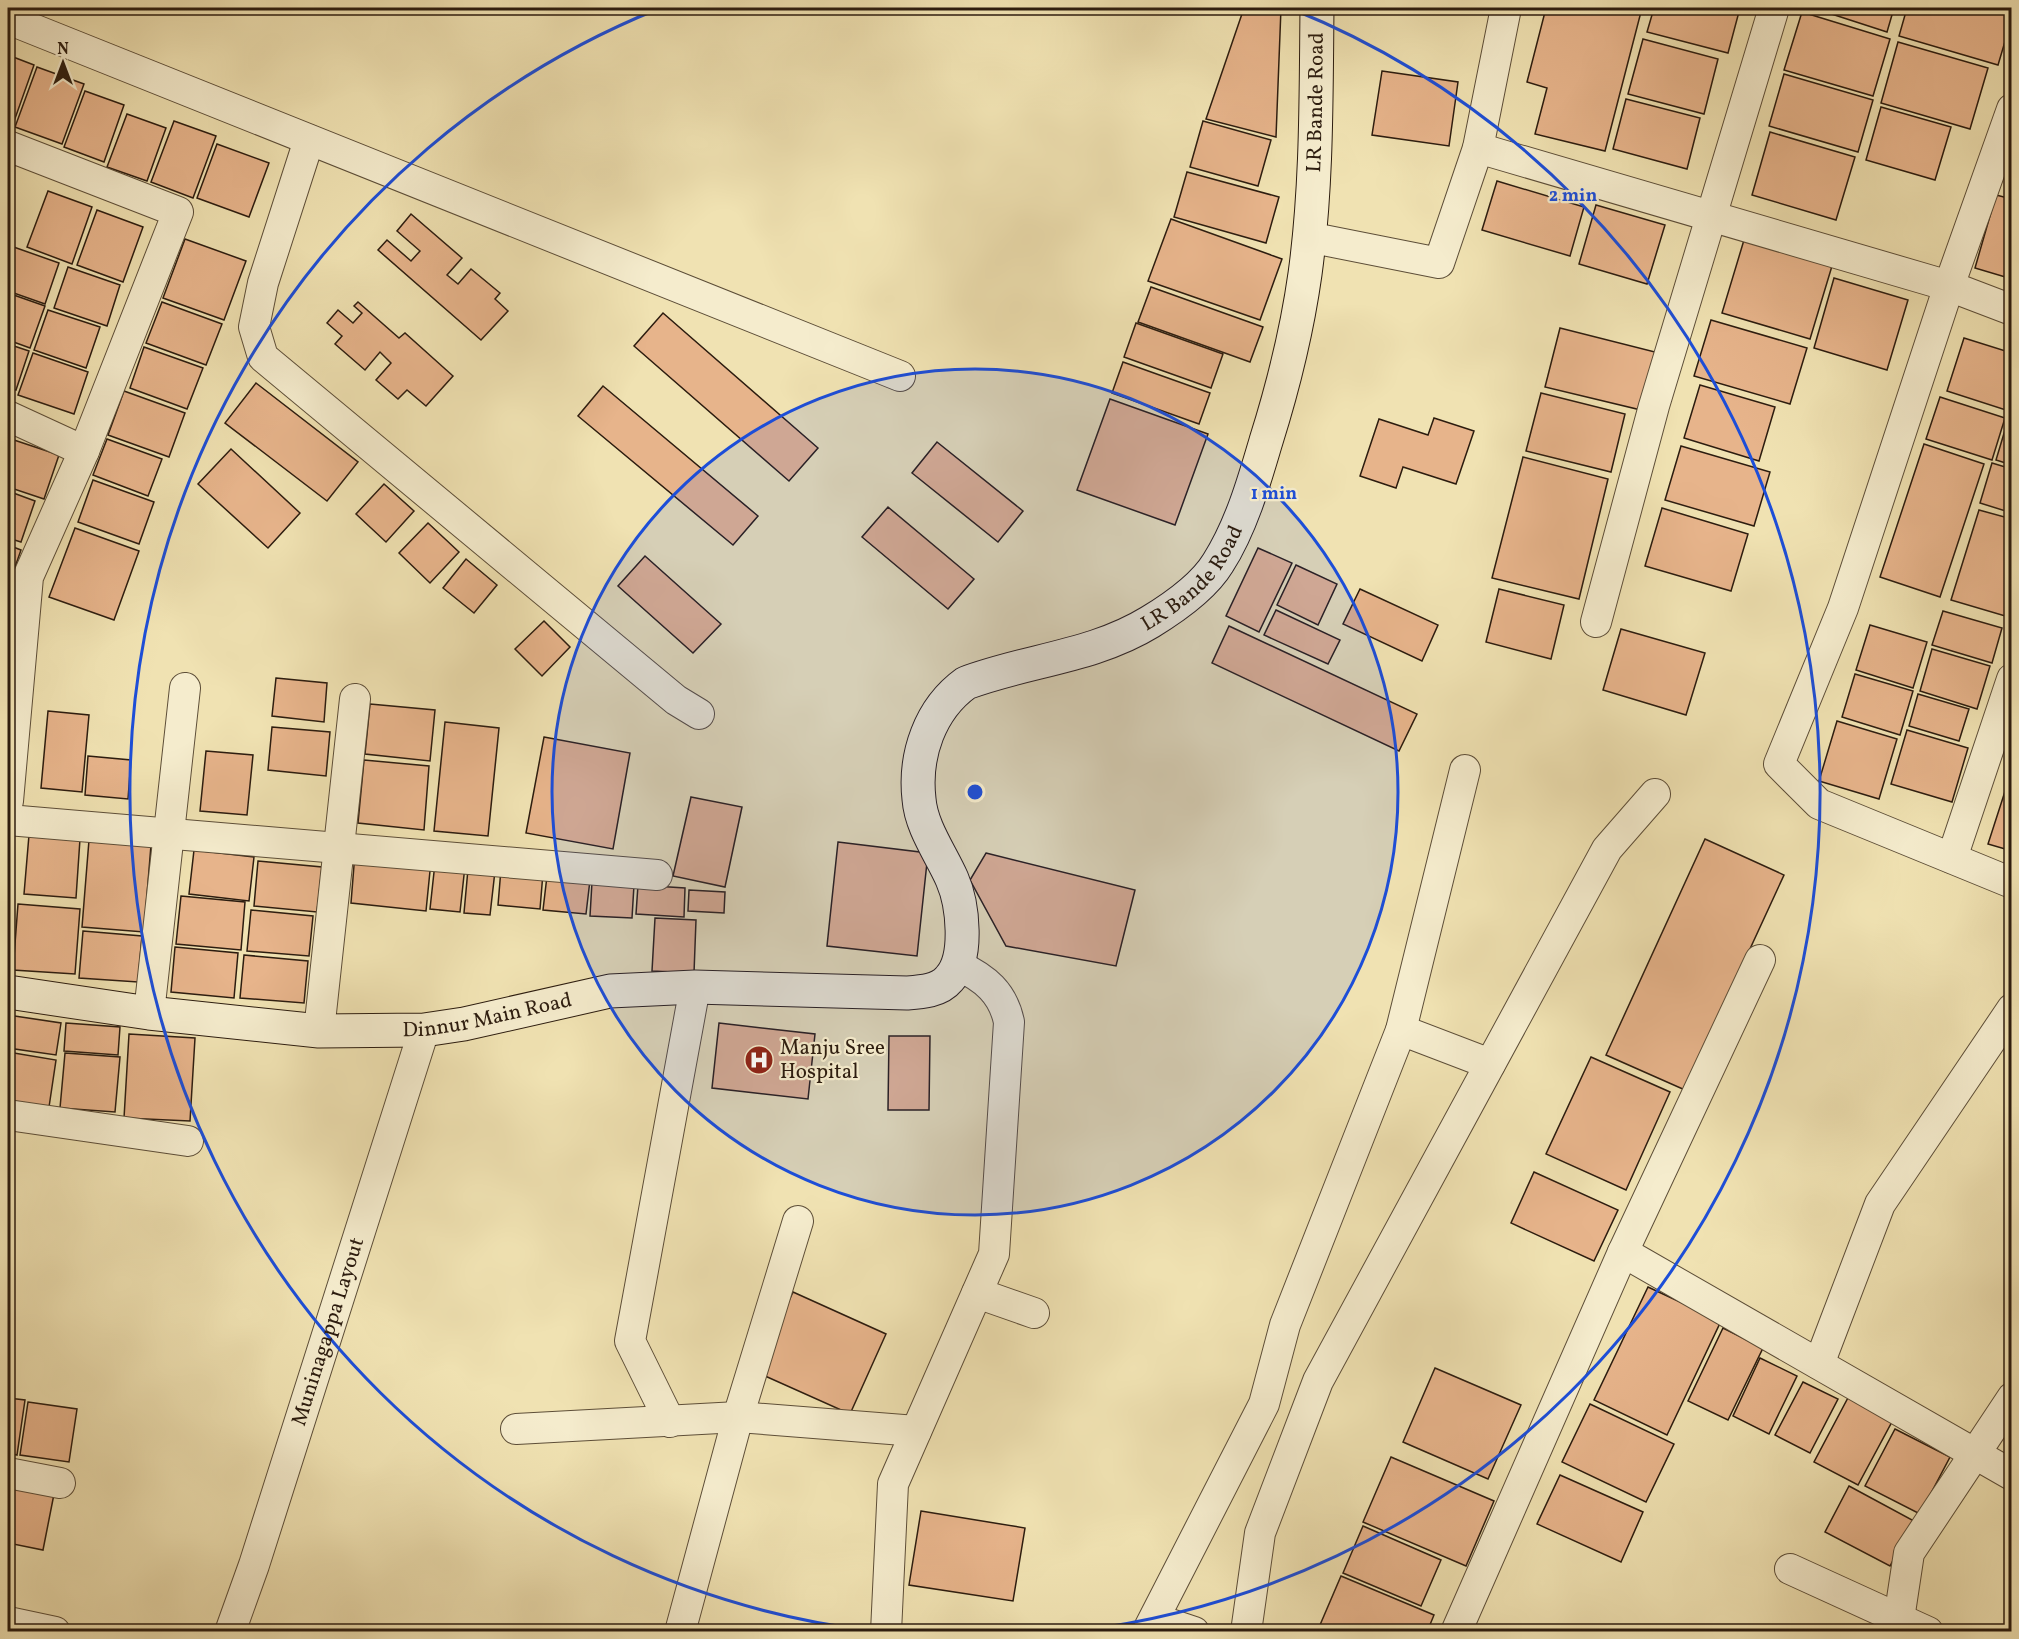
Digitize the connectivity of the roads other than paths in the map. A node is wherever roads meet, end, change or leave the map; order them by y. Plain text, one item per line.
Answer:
1 (1317, 8) edge
2 (1506, 8) edge
3 (1774, 8) edge
4 (8, 19) edge
5 (2012, 108) edge
6 (309, 140) junction
7 (8, 146) edge
8 (1478, 148) junction
9 (1710, 215) junction
10 (1308, 237) junction
11 (1949, 286) junction
12 (2012, 310) edge
13 (900, 376) dead end
14 (8, 416) edge
15 (84, 451) junction
16 (1596, 622) dead end
17 (14, 668) edge
18 (2012, 679) edge
19 (185, 688) dead end
20 (355, 699) dead end
21 (699, 714) dead end
22 (1465, 770) dead end
23 (1655, 794) dead end
24 (8, 801) edge
25 (8, 820) edge
26 (168, 833) junction
27 (339, 848) junction
28 (1952, 858) junction
29 (657, 875) dead end
30 (2012, 883) edge
31 (1760, 960) dead end
32 (959, 966) junction
33 (695, 987) junction
34 (8, 992) edge
35 (2012, 1009) edge
36 (149, 1013) junction
37 (423, 1030) junction
38 (1401, 1030) junction
39 (319, 1031) junction
40 (1490, 1064) junction
41 (8, 1115) edge
42 (188, 1141) dead end
43 (798, 1221) dead end
44 (1623, 1252) junction
45 (977, 1293) junction
46 (1034, 1313) dead end
47 (1819, 1364) junction
48 (2012, 1398) edge
49 (738, 1417) junction
50 (670, 1422) junction
51 (516, 1430) dead end
52 (916, 1431) junction
53 (1976, 1454) junction
54 (8, 1473) edge
55 (2012, 1475) edge
56 (60, 1483) dead end
57 (1790, 1569) dead end
58 (8, 1622) edge
59 (1151, 1625) edge
60 (1897, 1625) edge
61 (55, 1632) edge
62 (230, 1632) edge
63 (680, 1632) edge
64 (886, 1632) edge
65 (1194, 1632) edge
66 (1246, 1632) edge
67 (1456, 1632) edge
68 (1928, 1632) edge

1 - 10 street, LR Bande Road
2 - 8 street
3 - 9 street
4 - 6 street
5 - 11 street
6 - 13 street
6 - 21 street
7 - 15 street
8 - 9 street
8 - 10 street
9 - 11 street
9 - 16 street
10 - 32 street, LR Bande Road
11 - 12 street
11 - 28 street
14 - 15 street
15 - 17 street
17 - 24 street
18 - 28 street
19 - 26 street
20 - 27 street
22 - 38 street
23 - 40 street
25 - 26 street
26 - 27 street
26 - 36 street
27 - 29 street
27 - 39 street
28 - 30 street
31 - 44 street
32 - 33 street, Dinnur Main Road
32 - 45 street
33 - 37 street, Dinnur Main Road
33 - 50 street
34 - 36 street, Dinnur Main Road
35 - 47 street
36 - 39 street, Dinnur Main Road
37 - 39 street, Dinnur Main Road
37 - 62 street, Muninagappa Layout
38 - 40 street
38 - 59 street
40 - 66 street
41 - 42 street
43 - 49 street
44 - 47 street
44 - 67 street
45 - 46 street
45 - 52 street
47 - 53 street
48 - 53 street
49 - 50 street
49 - 52 street
49 - 63 street
50 - 51 street
52 - 64 street
53 - 55 street
53 - 60 street
54 - 56 street
57 - 60 street
58 - 61 street
59 - 65 street
60 - 68 street

